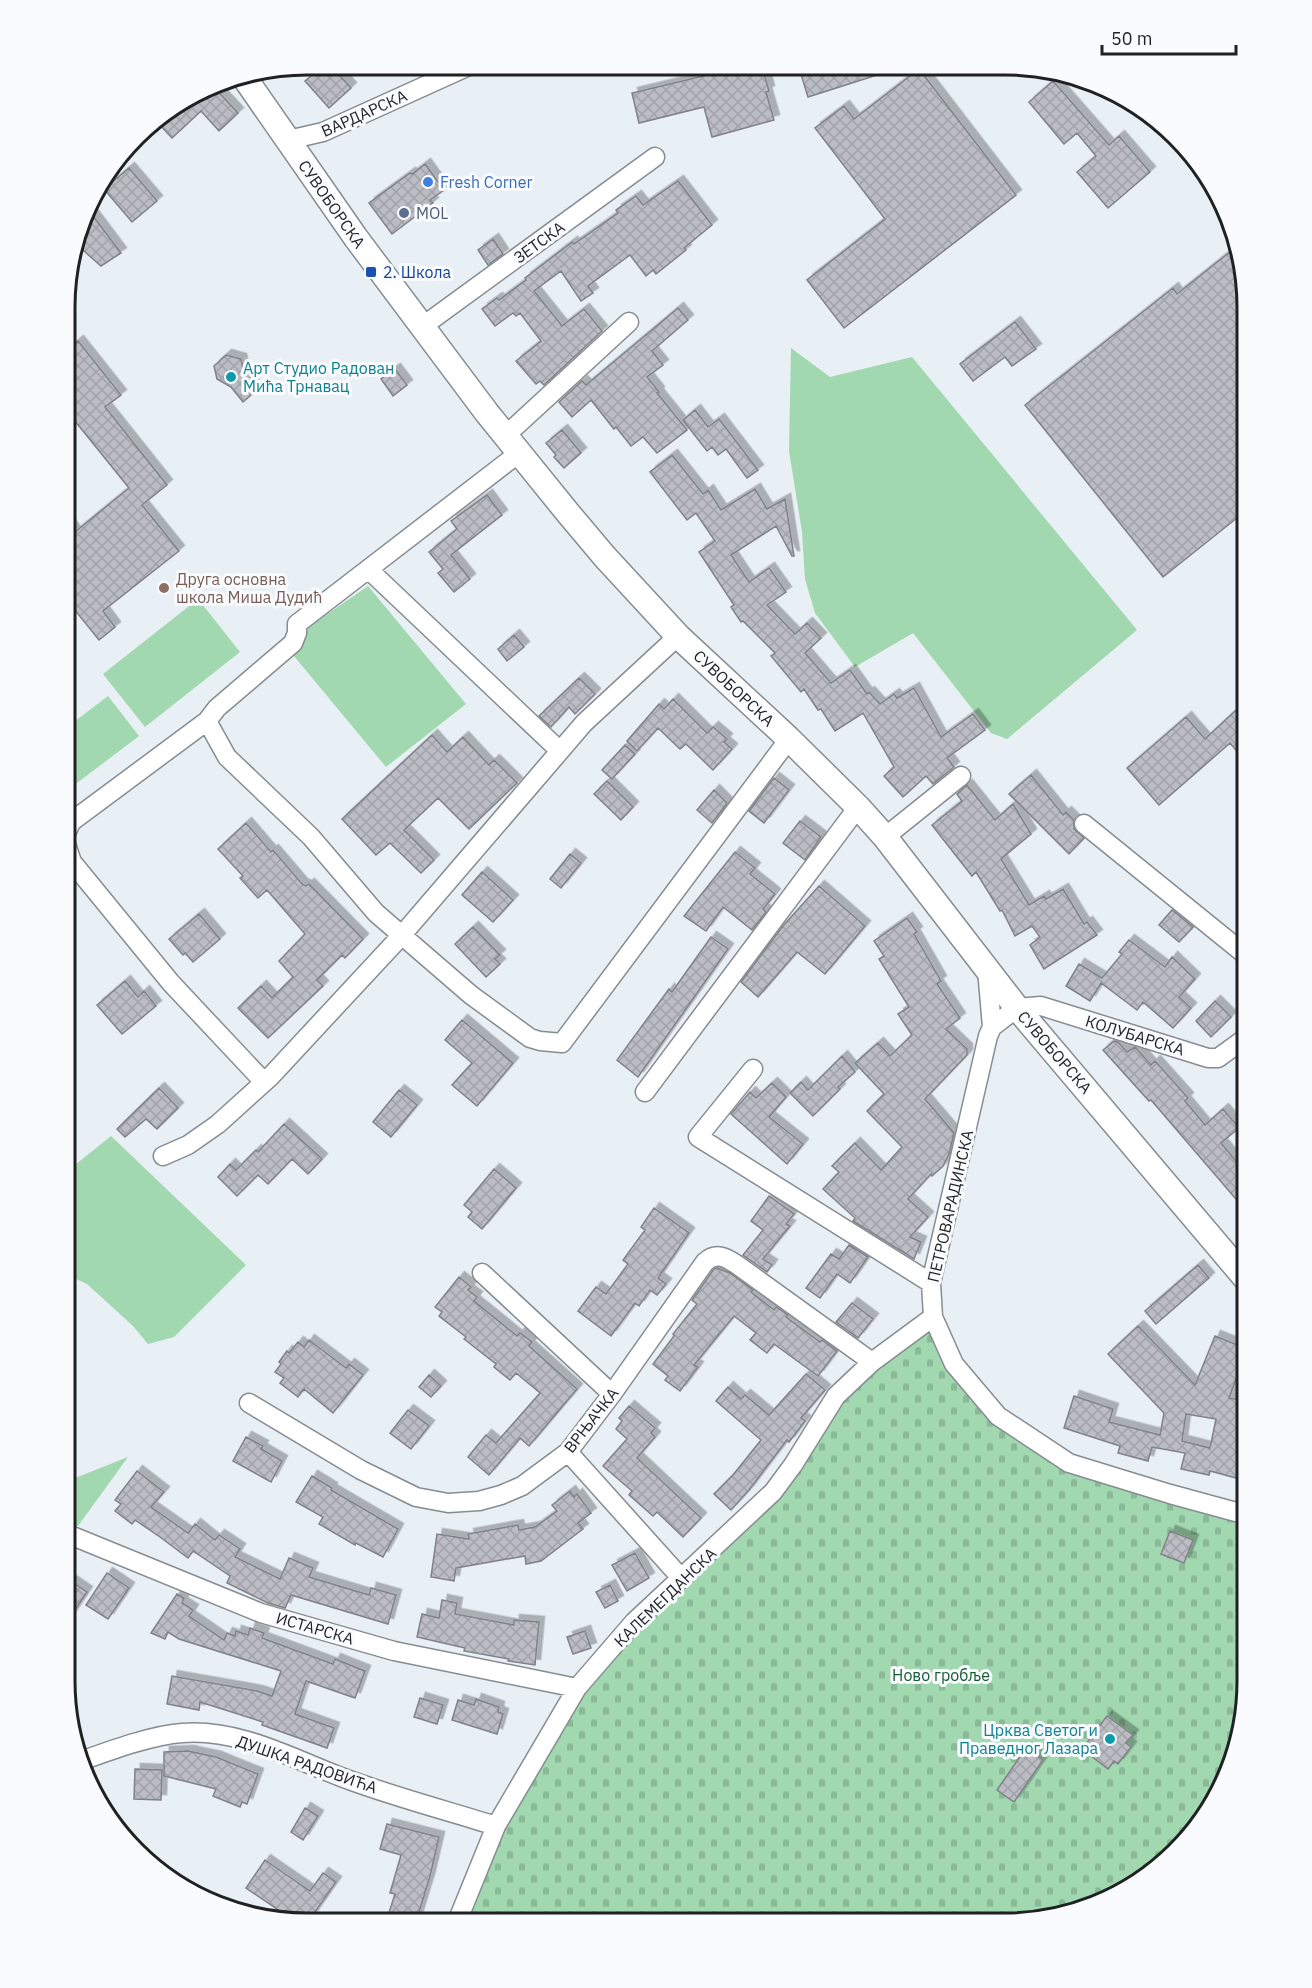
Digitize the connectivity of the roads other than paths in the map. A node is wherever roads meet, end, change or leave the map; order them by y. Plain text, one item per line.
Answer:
1 (449, 75) edge
2 (248, 83) edge
3 (288, 140) junction
4 (655, 158) dead end
5 (629, 322) dead end
6 (423, 326) junction
7 (512, 445) junction
8 (368, 569) junction
9 (678, 636) junction
10 (207, 722) junction
11 (789, 739) junction
12 (560, 751) junction
13 (961, 776) dead end
14 (858, 807) junction
15 (75, 819) edge
16 (1084, 824) dead end
17 (885, 837) junction
18 (75, 866) edge
19 (402, 935) junction
20 (1237, 948) edge
21 (987, 969) junction
22 (1017, 1008) junction
23 (992, 1027) junction
24 (1237, 1044) edge
25 (753, 1069) dead end
26 (264, 1082) junction
27 (645, 1092) dead end
28 (163, 1156) dead end
29 (1237, 1268) edge
30 (482, 1273) dead end
31 (931, 1283) junction
32 (933, 1317) junction
33 (872, 1362) junction
34 (612, 1394) junction
35 (249, 1403) dead end
36 (568, 1452) junction
37 (1237, 1512) edge
38 (75, 1537) edge
39 (682, 1579) junction
40 (577, 1688) junction
41 (88, 1759) edge
42 (496, 1826) junction
43 (461, 1913) edge

1 - 3 street, ВАРДАРСКА
2 - 3 main road, СУВОБОРСКА
3 - 6 main road, СУВОБОРСКА
4 - 6 street, ЗЕТСКА
5 - 7 street
6 - 7 main road, СУВОБОРСКА
7 - 8 street
7 - 9 main road, СУВОБОРСКА
8 - 10 street
8 - 12 street
9 - 11 main road, СУВОБОРСКА
9 - 12 street
10 - 15 street
10 - 19 street
11 - 14 main road, СУВОБОРСКА
11 - 19 street
12 - 19 street
13 - 17 street
14 - 17 main road, СУВОБОРСКА
14 - 27 street
16 - 20 street
17 - 21 main road, СУВОБОРСКА
18 - 26 street
19 - 26 street
21 - 22 main road, СУВОБОРСКА
21 - 23 street, ПЕТРОВАРАДИНСКА
22 - 23 street
22 - 24 street, КОЛУБАРСКА
22 - 29 main road, СУВОБОРСКА
23 - 31 street, ПЕТРОВАРАДИНСКА
25 - 31 street
26 - 28 street
30 - 34 street
31 - 32 street, ПЕТРОВАРАДИНСКА
32 - 33 street, КАЛЕМЕГДАНСКА
32 - 37 street, ПЕТРОВАРАДИНСКА
33 - 34 street, ВРЊАЧКА
33 - 39 street, КАЛЕМЕГДАНСКА
34 - 36 street, ВРЊАЧКА
35 - 36 street, ВРЊАЧКА
36 - 39 street
38 - 40 street, ИСТАРСКА
39 - 40 street, КАЛЕМЕГДАНСКА
40 - 42 street, КАЛЕМЕГДАНСКА
41 - 42 street, ДУШКА РАДОВИЋА
42 - 43 street, КАЛЕМЕГДАНСКА

